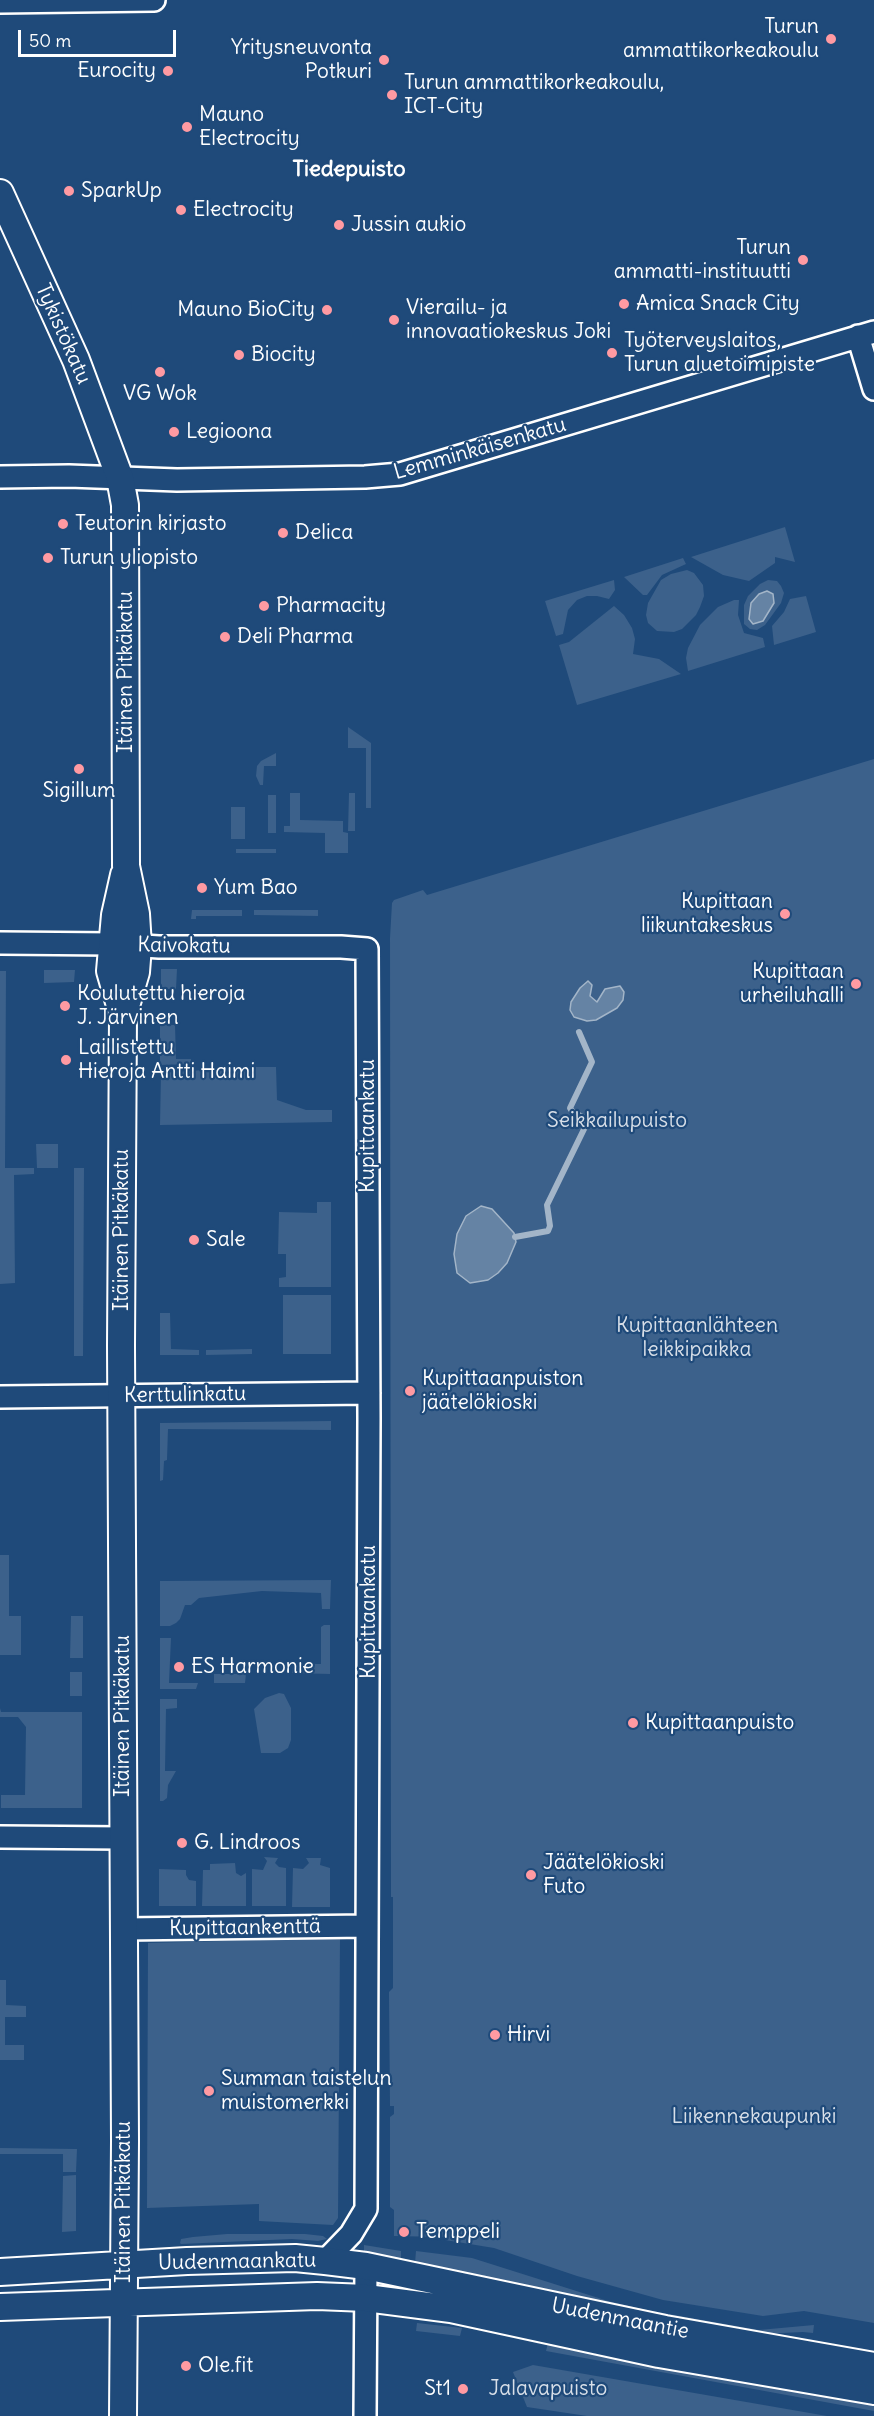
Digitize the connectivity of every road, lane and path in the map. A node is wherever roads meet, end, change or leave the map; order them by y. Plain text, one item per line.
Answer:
1 (154, 0) edge
2 (0, 2) edge
3 (0, 193) edge
4 (866, 334) edge
5 (874, 389) edge
6 (0, 477) edge
7 (120, 478) junction
8 (126, 866) junction
9 (0, 943) edge
10 (112, 944) junction
11 (138, 946) junction
12 (367, 949) joint
13 (123, 1016) junction
14 (369, 1393) junction
15 (122, 1396) junction
16 (0, 1398) edge
17 (0, 1837) edge
18 (123, 1838) junction
19 (367, 1926) junction
20 (124, 1929) junction
21 (325, 2261) junction
22 (124, 2265) junction
23 (366, 2266) junction
24 (0, 2272) edge
25 (366, 2298) junction
26 (124, 2302) junction
27 (0, 2307) edge
28 (874, 2367) edge
29 (874, 2391) edge
30 (123, 2416) edge
31 (365, 2416) edge

1 - 2 street
3 - 7 main road, Tykistökatu
4 - 5 street
4 - 7 street, Lemminkäisenkatu
6 - 7 street, Lemminkäisenkatu
7 - 8 main road, Itäinen Pitkäkatu
8 - 10 main road, Itäinen Pitkäkatu
8 - 11 main road, Itäinen Pitkäkatu
9 - 10 street, Kaivokatu
10 - 11 street, Kaivokatu
10 - 13 main road, Itäinen Pitkäkatu
11 - 12 street, Kaivokatu
11 - 13 main road, Itäinen Pitkäkatu
12 - 14 street, Kupittaankatu
13 - 15 main road, Itäinen Pitkäkatu
14 - 15 street, Kerttulinkatu
14 - 19 street, Kupittaankatu
15 - 16 street, Kerttulinkatu
15 - 18 main road, Itäinen Pitkäkatu
17 - 18 street
18 - 20 main road, Itäinen Pitkäkatu
19 - 20 street, Kupittaankenttä
19 - 21 street, Kupittaankatu
20 - 22 main road, Itäinen Pitkäkatu
21 - 22 main road, Uudenmaankatu
21 - 23 main road, Uudenmaankatu
22 - 24 main road, Uudenmaankatu
22 - 26 main road, Itäinen Pitkäkatu
23 - 25 street
23 - 28 main road, Uudenmaantie
25 - 26 main road, Uudenmaankatu
25 - 29 main road, Uudenmaantie
25 - 31 street
26 - 27 main road, Uudenmaankatu
26 - 30 main road, Itäinen Pitkäkatu

